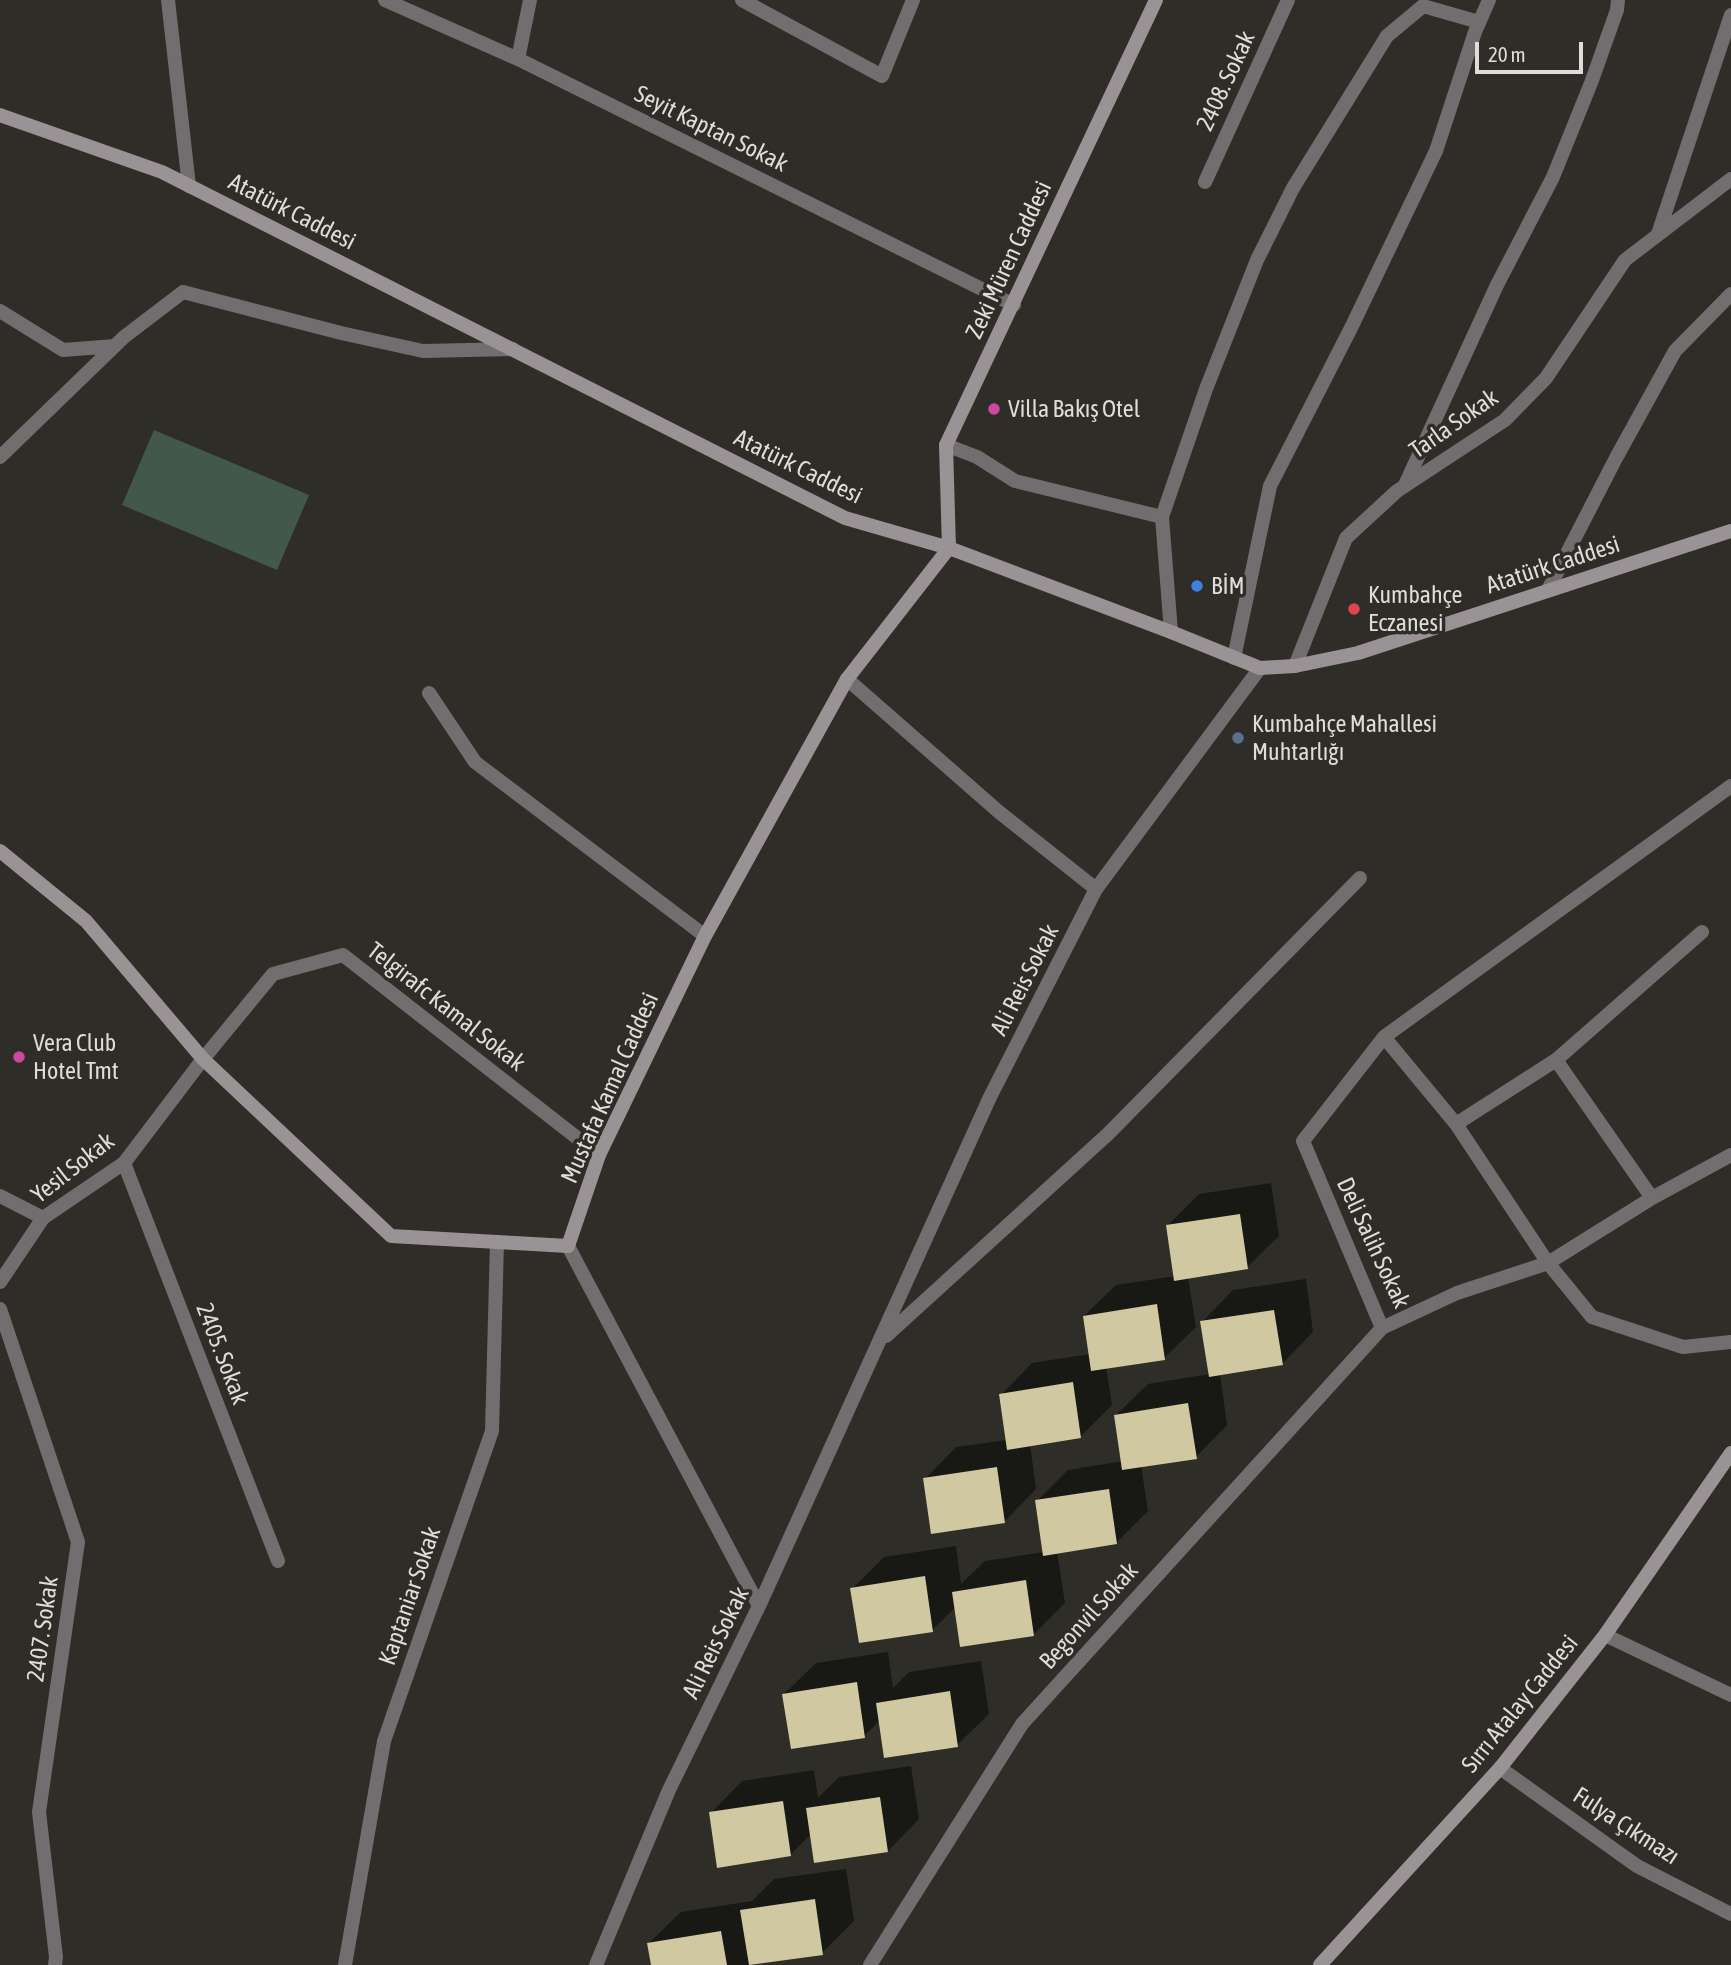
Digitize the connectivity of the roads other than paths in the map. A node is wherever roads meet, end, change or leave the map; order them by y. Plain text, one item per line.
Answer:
1 (167, 0) edge
2 (385, 0) edge
3 (530, 0) edge
4 (742, 0) edge
5 (913, 0) edge
6 (1156, 0) edge
7 (1288, 0) edge
8 (1489, 0) edge
9 (1618, 0) edge
10 (1731, 15) edge
11 (1479, 22) junction
12 (518, 59) junction
13 (0, 115) edge
14 (1731, 179) edge
15 (1205, 181) dead end
16 (190, 186) junction
17 (1657, 236) junction
18 (1731, 294) edge
19 (1014, 304) junction
20 (0, 311) edge
21 (115, 346) junction
22 (513, 349) junction
23 (946, 445) junction
24 (1, 455) edge
25 (1405, 486) junction
26 (1162, 517) junction
27 (1731, 531) edge
28 (949, 548) junction
29 (1548, 590) junction
30 (1171, 632) junction
31 (1234, 657) junction
32 (1294, 666) junction
33 (1260, 668) junction
34 (847, 680) junction
35 (429, 692) dead end
36 (1731, 786) edge
37 (0, 851) edge
38 (1360, 878) dead end
39 (1096, 889) junction
40 (1702, 932) dead end
41 (705, 936) junction
42 (1384, 1037) junction
43 (203, 1059) junction
44 (1556, 1060) junction
45 (1456, 1125) junction
46 (599, 1155) junction
47 (1731, 1155) edge
48 (124, 1163) junction
49 (0, 1196) edge
50 (1652, 1198) junction
51 (43, 1217) junction
52 (497, 1242) junction
53 (568, 1246) junction
54 (1548, 1262) junction
55 (0, 1282) edge
56 (0, 1310) edge
57 (1382, 1328) junction
58 (880, 1341) junction
59 (1731, 1342) edge
60 (1731, 1453) edge
61 (278, 1561) dead end
62 (759, 1606) junction
63 (1605, 1635) junction
64 (1731, 1695) edge
65 (1500, 1768) junction
66 (1731, 1914) edge
67 (54, 1965) edge
68 (345, 1965) edge
69 (596, 1965) edge
70 (870, 1965) edge
71 (1320, 1965) edge

1 - 16 street
2 - 12 street, Seyit Kaptan Sokak
3 - 12 street
4 - 5 street
6 - 19 street, Zeki Müren Caddesi
7 - 15 street, 2408. Sokak
8 - 11 street
9 - 25 street
10 - 17 street
11 - 26 street
11 - 31 street
12 - 19 street, Seyit Kaptan Sokak
13 - 16 street, Atatürk Caddesi
14 - 17 street, Tarla Sokak
16 - 22 street, Atatürk Caddesi
17 - 25 street, Tarla Sokak
18 - 29 street
19 - 23 street, Zeki Müren Caddesi
20 - 21 street
21 - 22 street
21 - 24 street
22 - 28 street, Atatürk Caddesi
23 - 26 street
23 - 28 street, Zeki Müren Caddesi
25 - 32 street, Tarla Sokak
26 - 30 street
27 - 29 street, Atatürk Caddesi
28 - 30 street, Atatürk Caddesi
28 - 34 street, Mustafa Kamal Caddesi
29 - 32 street, Atatürk Caddesi
30 - 31 street, Atatürk Caddesi
31 - 33 street, Atatürk Caddesi
32 - 33 street, Atatürk Caddesi
33 - 39 street, Ali Reis Sokak
34 - 39 street
34 - 41 street, Mustafa Kamal Caddesi
35 - 41 street
36 - 42 street, Deli Salih Sokak
37 - 43 street
38 - 58 street, Ali Reis Sokak
39 - 58 street, Ali Reis Sokak
40 - 44 street
41 - 46 street, Mustafa Kamal Caddesi
42 - 45 street
42 - 57 street, Deli Salih Sokak
43 - 46 street, Telgirafc Kamal Sokak
43 - 48 street, Yesil Sokak
43 - 52 street
44 - 45 street
44 - 50 street
45 - 54 street
46 - 53 street, Mustafa Kamal Caddesi
47 - 50 street, Deli Salih Sokak
48 - 51 street, Yesil Sokak
48 - 61 street, 2405. Sokak
49 - 51 street
50 - 54 street, Deli Salih Sokak
51 - 55 street, Yesil Sokak
52 - 53 street
52 - 68 street, Kaptaniar Sokak
53 - 62 street
54 - 57 street, Deli Salih Sokak
54 - 59 street
56 - 67 street, 2407. Sokak
57 - 70 street, Begonvil Sokak
58 - 62 street, Ali Reis Sokak
60 - 63 street, Sırrı Atalay Caddesi
62 - 69 street, Ali Reis Sokak
63 - 64 street
63 - 65 street, Sırrı Atalay Caddesi
65 - 66 street, Fulya Çıkmazı
65 - 71 street, Sırrı Atalay Caddesi

